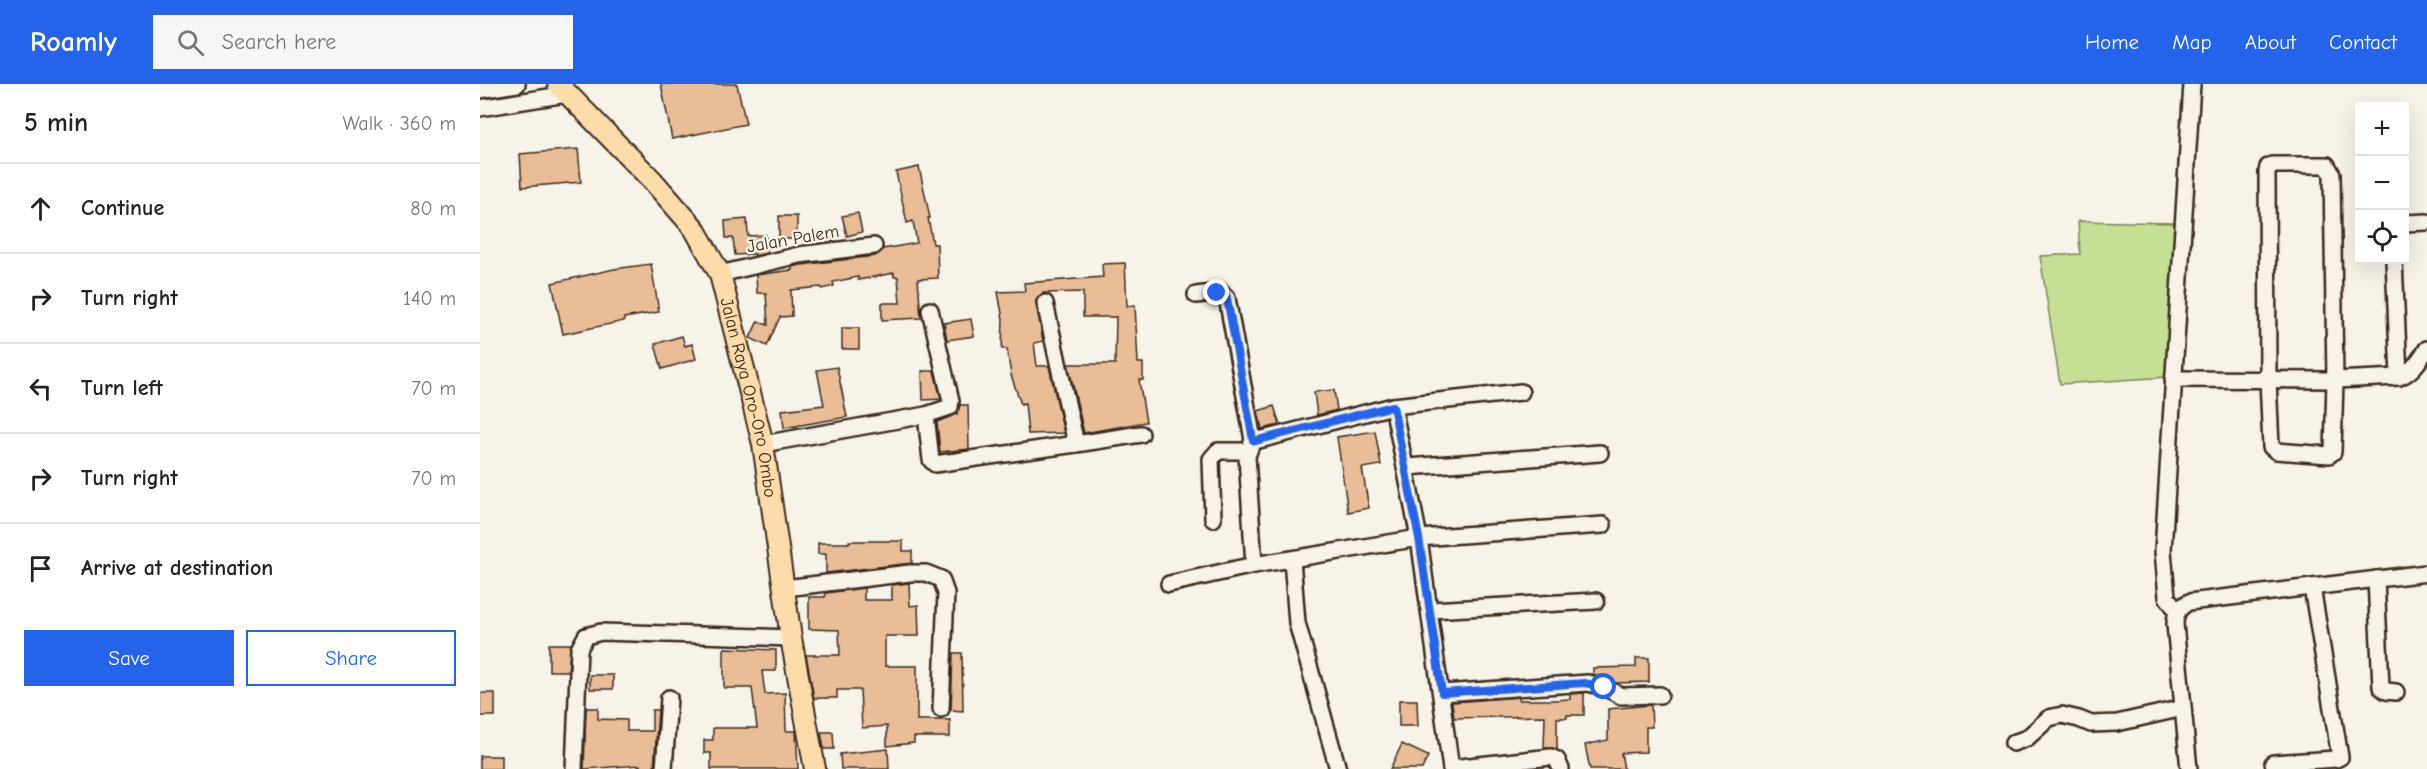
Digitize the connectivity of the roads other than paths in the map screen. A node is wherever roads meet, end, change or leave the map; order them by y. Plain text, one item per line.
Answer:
1 (517, 84) edge
2 (2192, 84) edge
3 (562, 89) edge
4 (480, 90) edge
5 (480, 108) edge
6 (2427, 222) edge
7 (2409, 224) edge
8 (874, 246) dead end
9 (2394, 264) edge
10 (720, 274) junction
11 (1196, 295) dead end
12 (1045, 303) dead end
13 (930, 310) dead end
14 (2427, 349) edge
15 (2399, 377) junction
16 (2173, 379) junction
17 (2268, 379) junction
18 (2335, 380) junction
19 (1521, 392) dead end
20 (1393, 406) junction
21 (926, 415) junction
22 (1142, 434) dead end
23 (763, 444) junction
24 (1076, 444) junction
25 (1250, 446) junction
26 (1600, 453) dead end
27 (1407, 467) junction
28 (1213, 519) dead end
29 (1603, 525) dead end
30 (1419, 538) junction
31 (1292, 559) junction
32 (1254, 565) junction
33 (2427, 573) edge
34 (2376, 579) junction
35 (1169, 584) dead end
36 (2312, 587) junction
37 (785, 588) junction
38 (1596, 601) dead end
39 (1430, 610) junction
40 (2177, 611) junction
41 (791, 638) junction
42 (2396, 692) dead end
43 (1442, 693) junction
44 (1660, 695) dead end
45 (669, 698) dead end
46 (2183, 708) junction
47 (941, 709) dead end
48 (2013, 743) dead end
49 (2273, 764) dead end
50 (574, 769) edge
51 (664, 769) edge
52 (815, 769) edge
53 (1338, 769) edge
54 (1451, 769) edge
55 (1561, 769) edge
56 (2189, 769) edge

1 - 4 street
2 - 16 street
3 - 5 street
3 - 10 main road, Jalan Raya Oro-Oro Ombo
6 - 7 street
8 - 10 street, Jalan Palem
9 - 15 street
10 - 23 main road, Jalan Raya Oro-Oro Ombo
11 - 25 street
12 - 24 street
13 - 21 street
14 - 15 street
15 - 18 street
16 - 17 street
16 - 40 street
17 - 18 street
17 - 18 street
17 - 18 street
19 - 20 street
20 - 25 street
20 - 27 street
21 - 23 street
21 - 24 street
22 - 24 street
23 - 37 main road, Jalan Raya Oro-Oro Ombo
25 - 28 street
25 - 32 street
26 - 27 street
27 - 30 street
29 - 30 street
30 - 31 street
30 - 39 street
31 - 32 street
31 - 53 street
32 - 35 street
33 - 34 street
34 - 36 street
34 - 42 street
36 - 40 street
36 - 49 street
37 - 41 main road, Jalan Raya Oro-Oro Ombo
37 - 47 street
38 - 39 street
39 - 43 street
40 - 46 street
41 - 50 street
41 - 52 main road, Jalan Raya Oro-Oro Ombo
43 - 44 street
43 - 54 street
45 - 51 street
46 - 48 street
46 - 56 street
54 - 55 street

